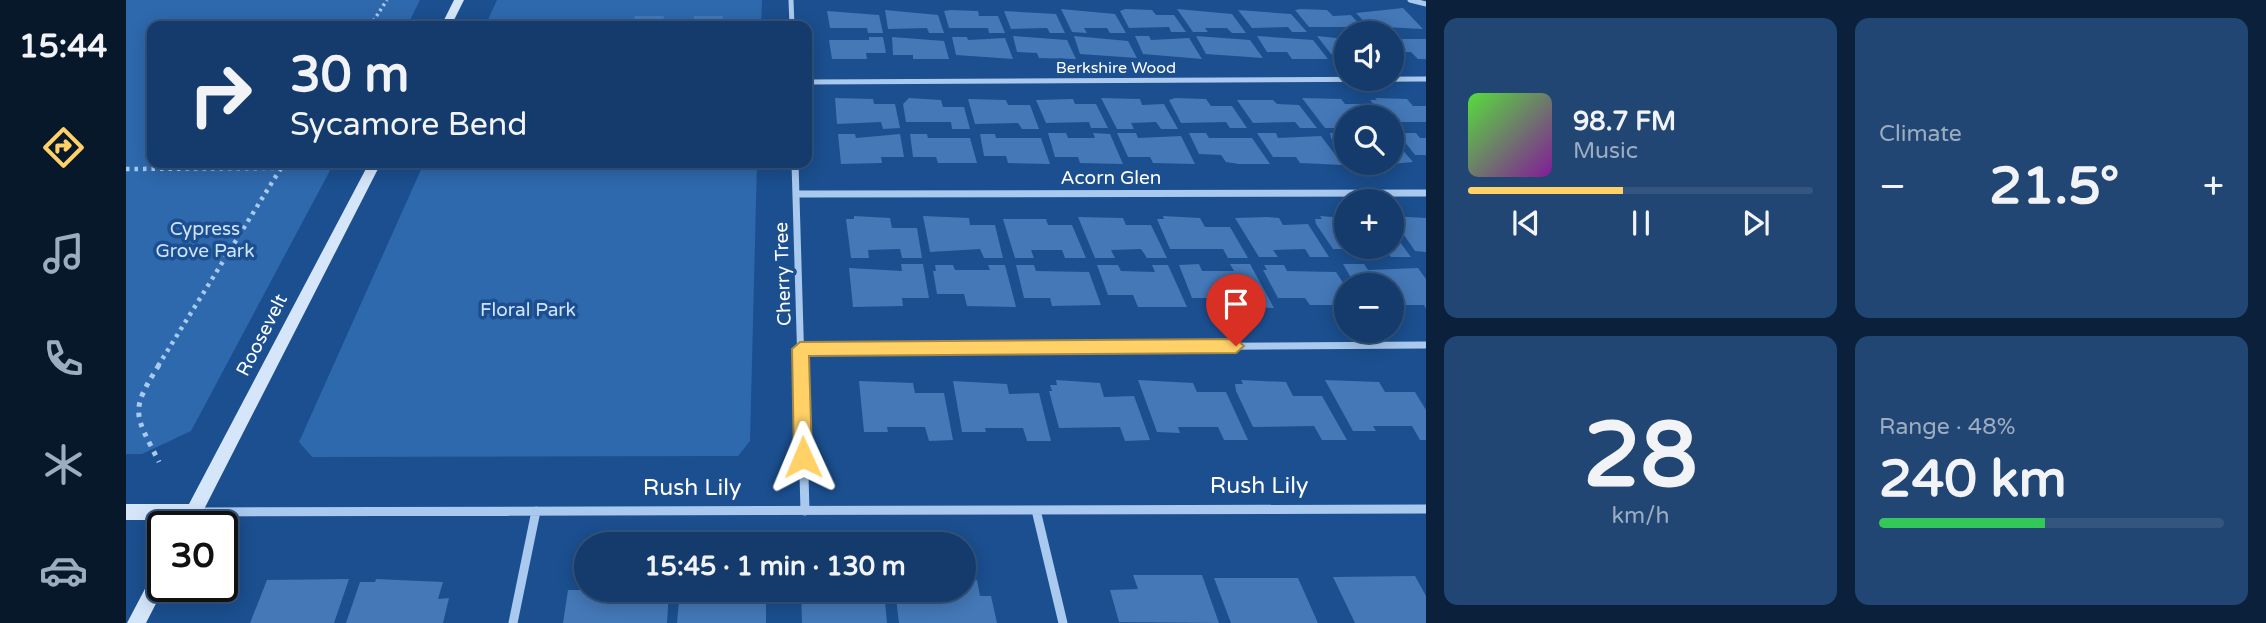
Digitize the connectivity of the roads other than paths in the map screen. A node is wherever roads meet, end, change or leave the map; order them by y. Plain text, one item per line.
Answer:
1 (460, 0) edge
2 (791, 0) edge
3 (1410, 0) edge
4 (1426, 4) edge
5 (449, 21) edge
6 (792, 21) edge
7 (1426, 79) edge
8 (812, 82) edge
9 (372, 168) edge
10 (795, 168) edge
11 (1426, 193) edge
12 (796, 194) junction
13 (1426, 345) edge
14 (800, 349) junction
15 (1426, 509) edge
16 (805, 510) junction
17 (1036, 510) junction
18 (194, 511) edge
19 (537, 511) junction
20 (126, 512) edge
21 (147, 514) edge
22 (238, 518) edge
23 (147, 602) edge
24 (136, 623) edge
25 (513, 623) edge
26 (1063, 623) edge

1 - 5 street
2 - 6 street
3 - 4 street
7 - 8 street, Berkshire Wood
9 - 18 street, Roosevelt
10 - 12 street, Cherry Tree
11 - 12 street, Acorn Glen
12 - 14 street, Cherry Tree
13 - 14 street
14 - 16 street, Cherry Tree
15 - 17 street, Rush Lily
16 - 17 street, Rush Lily
16 - 19 street, Rush Lily
17 - 26 street
19 - 22 street, Rush Lily
19 - 25 street
20 - 21 street, Rush Lily
23 - 24 street

